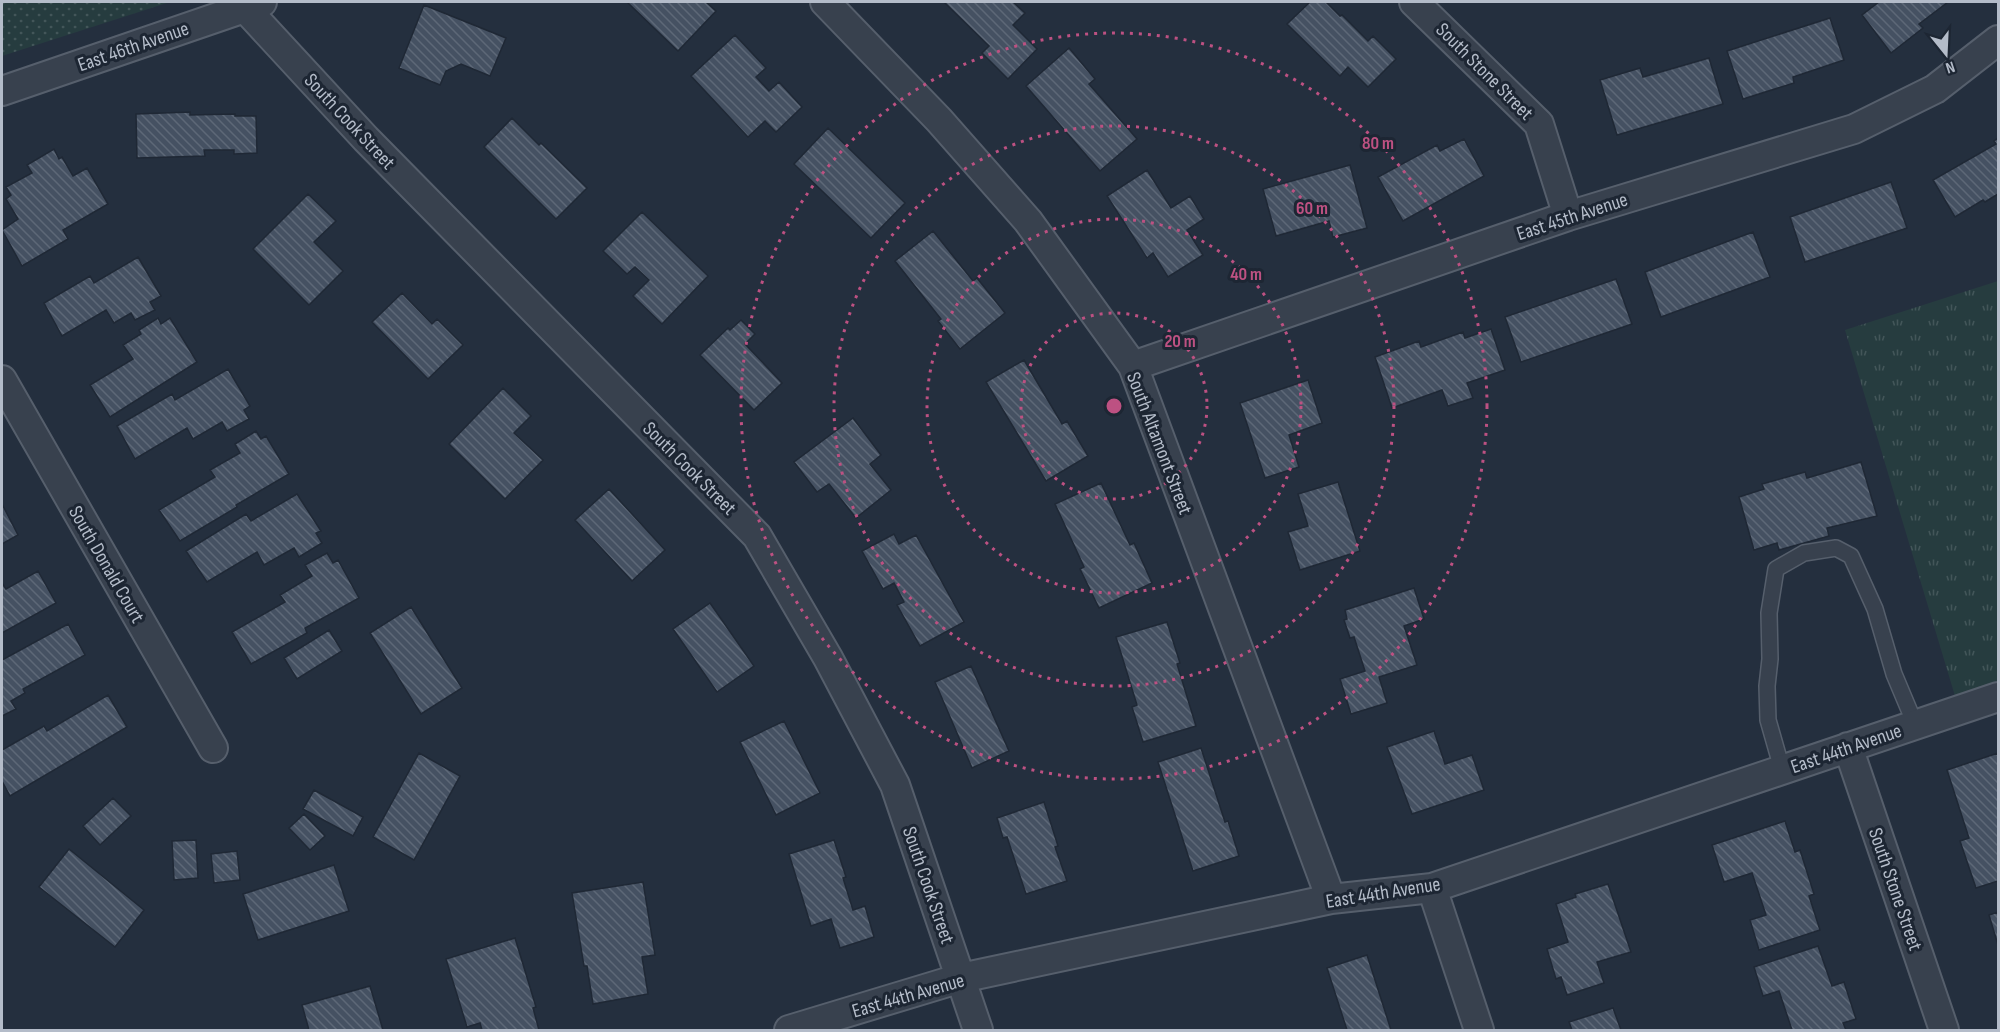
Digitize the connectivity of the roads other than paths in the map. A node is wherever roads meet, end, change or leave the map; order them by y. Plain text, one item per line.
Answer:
1 (825, 2) edge
2 (1414, 2) edge
3 (254, 5) edge
4 (1998, 40) edge
5 (2, 91) edge
6 (1568, 216) junction
7 (1132, 366) junction
8 (2, 380) edge
9 (1998, 697) edge
10 (1915, 724) junction
11 (1848, 747) junction
12 (213, 748) dead end
13 (1782, 769) junction
14 (1432, 888) junction
15 (1331, 899) junction
16 (961, 978) junction
17 (789, 1030) edge
18 (978, 1030) edge
19 (1479, 1030) edge
20 (1944, 1030) edge

1 - 7 street, South Altamont Street
2 - 6 street, South Stone Street
3 - 5 street, East 46th Avenue
3 - 16 street, South Cook Street
4 - 6 street, East 45th Avenue
6 - 7 street, East 45th Avenue
7 - 15 street, South Altamont Street
8 - 12 street, South Donald Court
9 - 10 street, East 44th Avenue
10 - 11 street, East 44th Avenue
10 - 13 lane
11 - 13 street, East 44th Avenue
11 - 20 street, South Stone Street
13 - 14 street, East 44th Avenue
14 - 15 street, East 44th Avenue
14 - 19 street
15 - 16 street, East 44th Avenue
16 - 17 street, East 44th Avenue
16 - 18 street, South Cook Street

